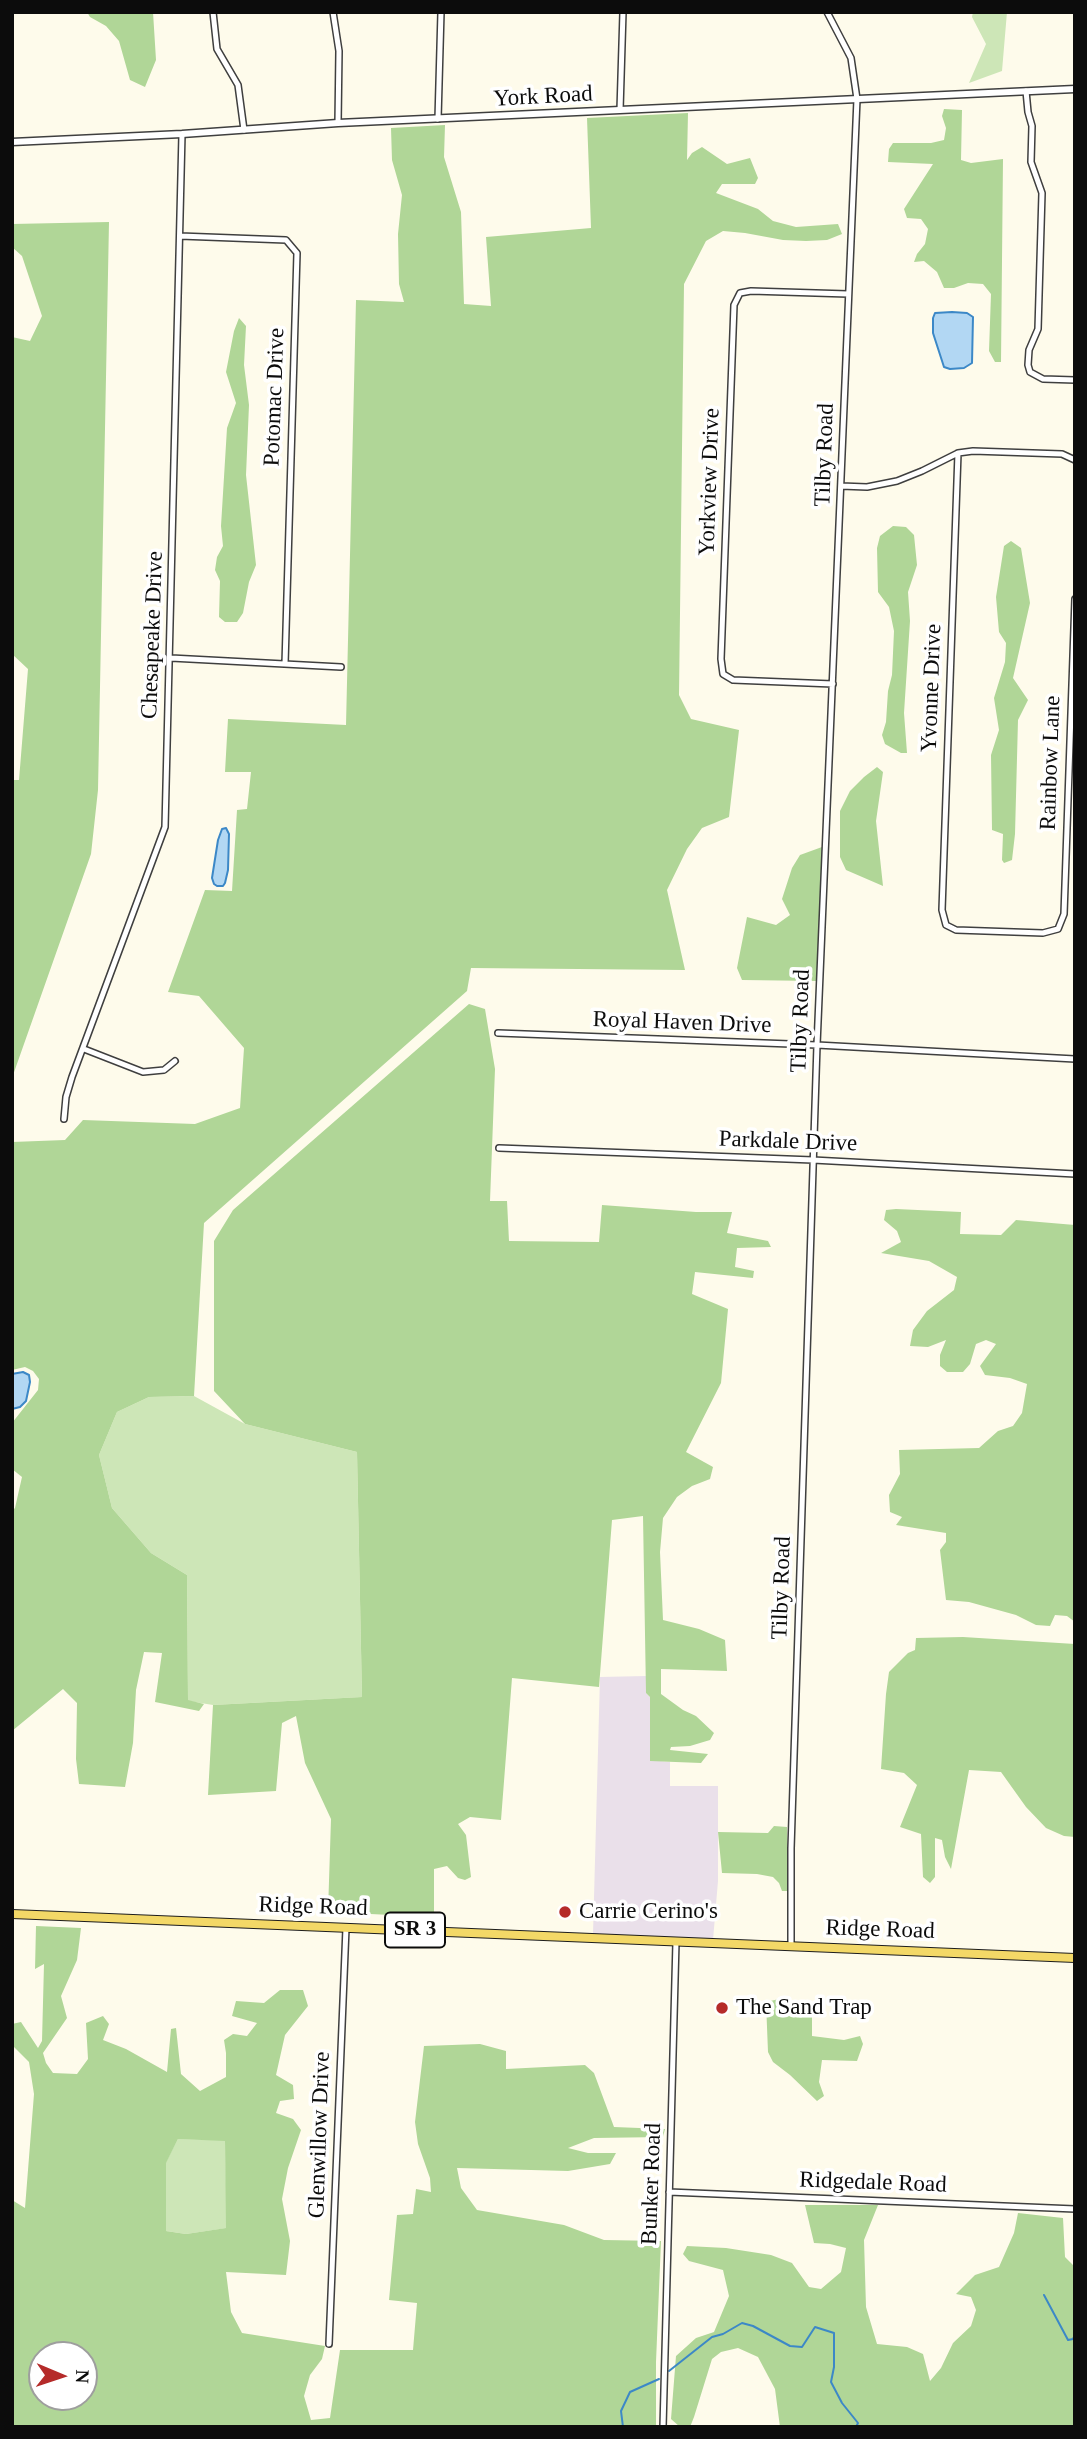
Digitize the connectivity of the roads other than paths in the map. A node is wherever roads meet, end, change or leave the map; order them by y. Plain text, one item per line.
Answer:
1 (214, 12) edge
2 (333, 12) edge
3 (441, 12) edge
4 (622, 12) edge
5 (827, 12) edge
6 (1075, 89) edge
7 (1027, 91) junction
8 (857, 99) junction
9 (620, 110) junction
10 (438, 119) junction
11 (338, 123) junction
12 (244, 130) junction
13 (183, 134) junction
14 (12, 142) edge
15 (180, 236) junction
16 (848, 294) junction
17 (1075, 380) edge
18 (958, 453) junction
19 (1075, 460) edge
20 (841, 486) junction
21 (1075, 598) edge
22 (1074, 652) edge
23 (170, 657) junction
24 (285, 664) junction
25 (341, 667) dead end
26 (833, 684) junction
27 (1072, 772) edge
28 (1058, 929) joint
29 (498, 1033) dead end
30 (817, 1045) junction
31 (85, 1049) junction
32 (1075, 1059) edge
33 (175, 1061) dead end
34 (64, 1119) dead end
35 (499, 1148) dead end
36 (813, 1160) junction
37 (1075, 1174) edge
38 (12, 1914) edge
39 (346, 1927) junction
40 (676, 1941) junction
41 (791, 1945) junction
42 (1075, 1958) edge
43 (669, 2192) junction
44 (1075, 2209) edge
45 (329, 2344) dead end
46 (663, 2427) edge

1 - 12 street
2 - 11 street
3 - 10 street
4 - 9 street
5 - 8 street, Tilby Road
6 - 7 street, York Road
7 - 8 street, York Road
7 - 17 street
8 - 9 street, York Road
8 - 16 street, Tilby Road
9 - 10 street, York Road
10 - 11 street, York Road
11 - 12 street, York Road
12 - 13 street, York Road
13 - 14 street, York Road
13 - 15 street, Chesapeake Drive
15 - 23 street, Chesapeake Drive
15 - 24 street, Potomac Drive
16 - 20 street, Tilby Road
16 - 26 street, Yorkview Drive
18 - 19 street
18 - 20 street
18 - 28 street, Yvonne Drive
20 - 26 street, Tilby Road
21 - 22 street, Rainbow Lane
22 - 27 street, Rainbow Lane
23 - 24 street
23 - 31 street, Chesapeake Drive
24 - 25 street
26 - 30 street, Tilby Road
27 - 28 street, Rainbow Lane
29 - 30 street, Royal Haven Drive
30 - 32 street, Royal Haven Drive
30 - 36 street, Tilby Road
31 - 33 street
31 - 34 street, Chesapeake Drive
35 - 36 street, Parkdale Drive
36 - 37 street, Parkdale Drive
36 - 41 street, Tilby Road
38 - 39 main road, Ridge Road / SR 3
39 - 40 main road, Ridge Road / SR 3
39 - 45 street, Glenwillow Drive
40 - 41 main road, Ridge Road / SR 3
40 - 43 street, Bunker Road
41 - 42 main road, Ridge Road / SR 3
43 - 44 street, Ridgedale Road
43 - 46 street, Bunker Road

